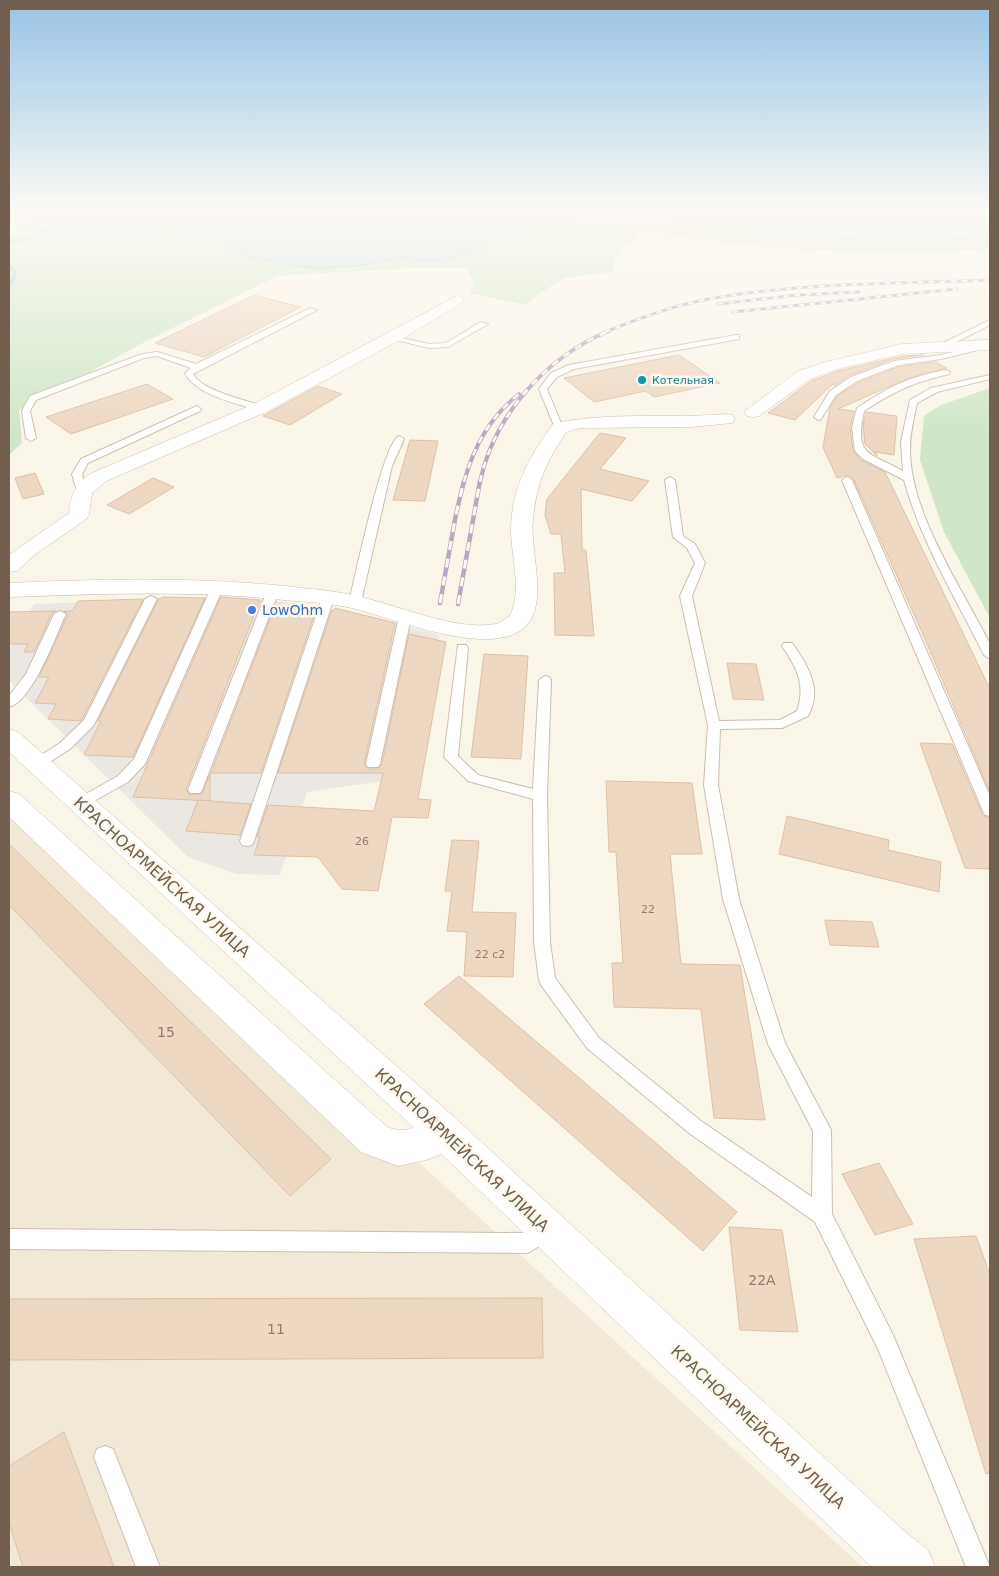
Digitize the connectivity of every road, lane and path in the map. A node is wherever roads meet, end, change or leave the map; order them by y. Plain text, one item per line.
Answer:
1 (457, 300) dead end
2 (312, 310) dead end
3 (990, 322) edge
4 (484, 324) dead end
5 (736, 337) dead end
6 (392, 338) junction
7 (989, 345) edge
8 (941, 346) junction
9 (197, 366) junction
10 (946, 372) dead end
11 (990, 377) edge
12 (260, 408) junction
13 (197, 409) dead end
14 (752, 412) dead end
15 (818, 417) dead end
16 (726, 419) dead end
17 (560, 428) junction
18 (31, 438) dead end
19 (399, 439) dead end
20 (908, 478) junction
21 (670, 480) dead end
22 (846, 480) dead end
23 (81, 492) junction
24 (9, 566) edge
25 (217, 588) junction
26 (9, 590) edge
27 (273, 591) junction
28 (328, 598) junction
29 (151, 599) dead end
30 (355, 602) junction
31 (60, 614) dead end
32 (405, 617) junction
33 (788, 646) dead end
34 (462, 648) dead end
35 (990, 655) edge
36 (545, 680) dead end
37 (9, 703) edge
38 (714, 725) junction
39 (9, 738) edge
40 (37, 764) junction
41 (373, 764) dead end
42 (195, 790) dead end
43 (540, 796) junction
44 (9, 801) edge
45 (80, 803) junction
46 (990, 811) edge
47 (247, 841) dead end
48 (441, 1129) junction
49 (822, 1215) junction
50 (548, 1229) junction
51 (9, 1239) edge
52 (105, 1457) dead end
53 (148, 1567) edge
54 (910, 1567) edge
55 (978, 1567) edge

1 - 6 street
2 - 9 lane
3 - 8 lane
4 - 6 lane
5 - 17 lane
6 - 12 street
7 - 8 street
7 - 15 lane
8 - 14 street
9 - 12 lane
9 - 18 lane
10 - 20 lane
11 - 20 lane
12 - 23 street
13 - 23 lane
16 - 17 street
17 - 32 street
19 - 30 lane
20 - 35 lane
21 - 38 lane
22 - 46 lane
23 - 24 street
25 - 26 street
25 - 27 street
25 - 45 lane
27 - 28 street
27 - 42 lane
28 - 30 street
28 - 47 lane
29 - 40 lane
30 - 32 street
31 - 37 lane
32 - 41 lane
33 - 38 lane
34 - 43 lane
36 - 43 lane
38 - 49 lane
39 - 40 street, КРАСНОАРМЕЙСКАЯ УЛИЦА
40 - 45 street, КРАСНОАРМЕЙСКАЯ УЛИЦА
43 - 49 lane
44 - 48 street
45 - 48 street, КРАСНОАРМЕЙСКАЯ УЛИЦА
48 - 50 street, КРАСНОАРМЕЙСКАЯ УЛИЦА
49 - 55 lane
50 - 51 lane
50 - 54 street, КРАСНОАРМЕЙСКАЯ УЛИЦА
52 - 53 lane

